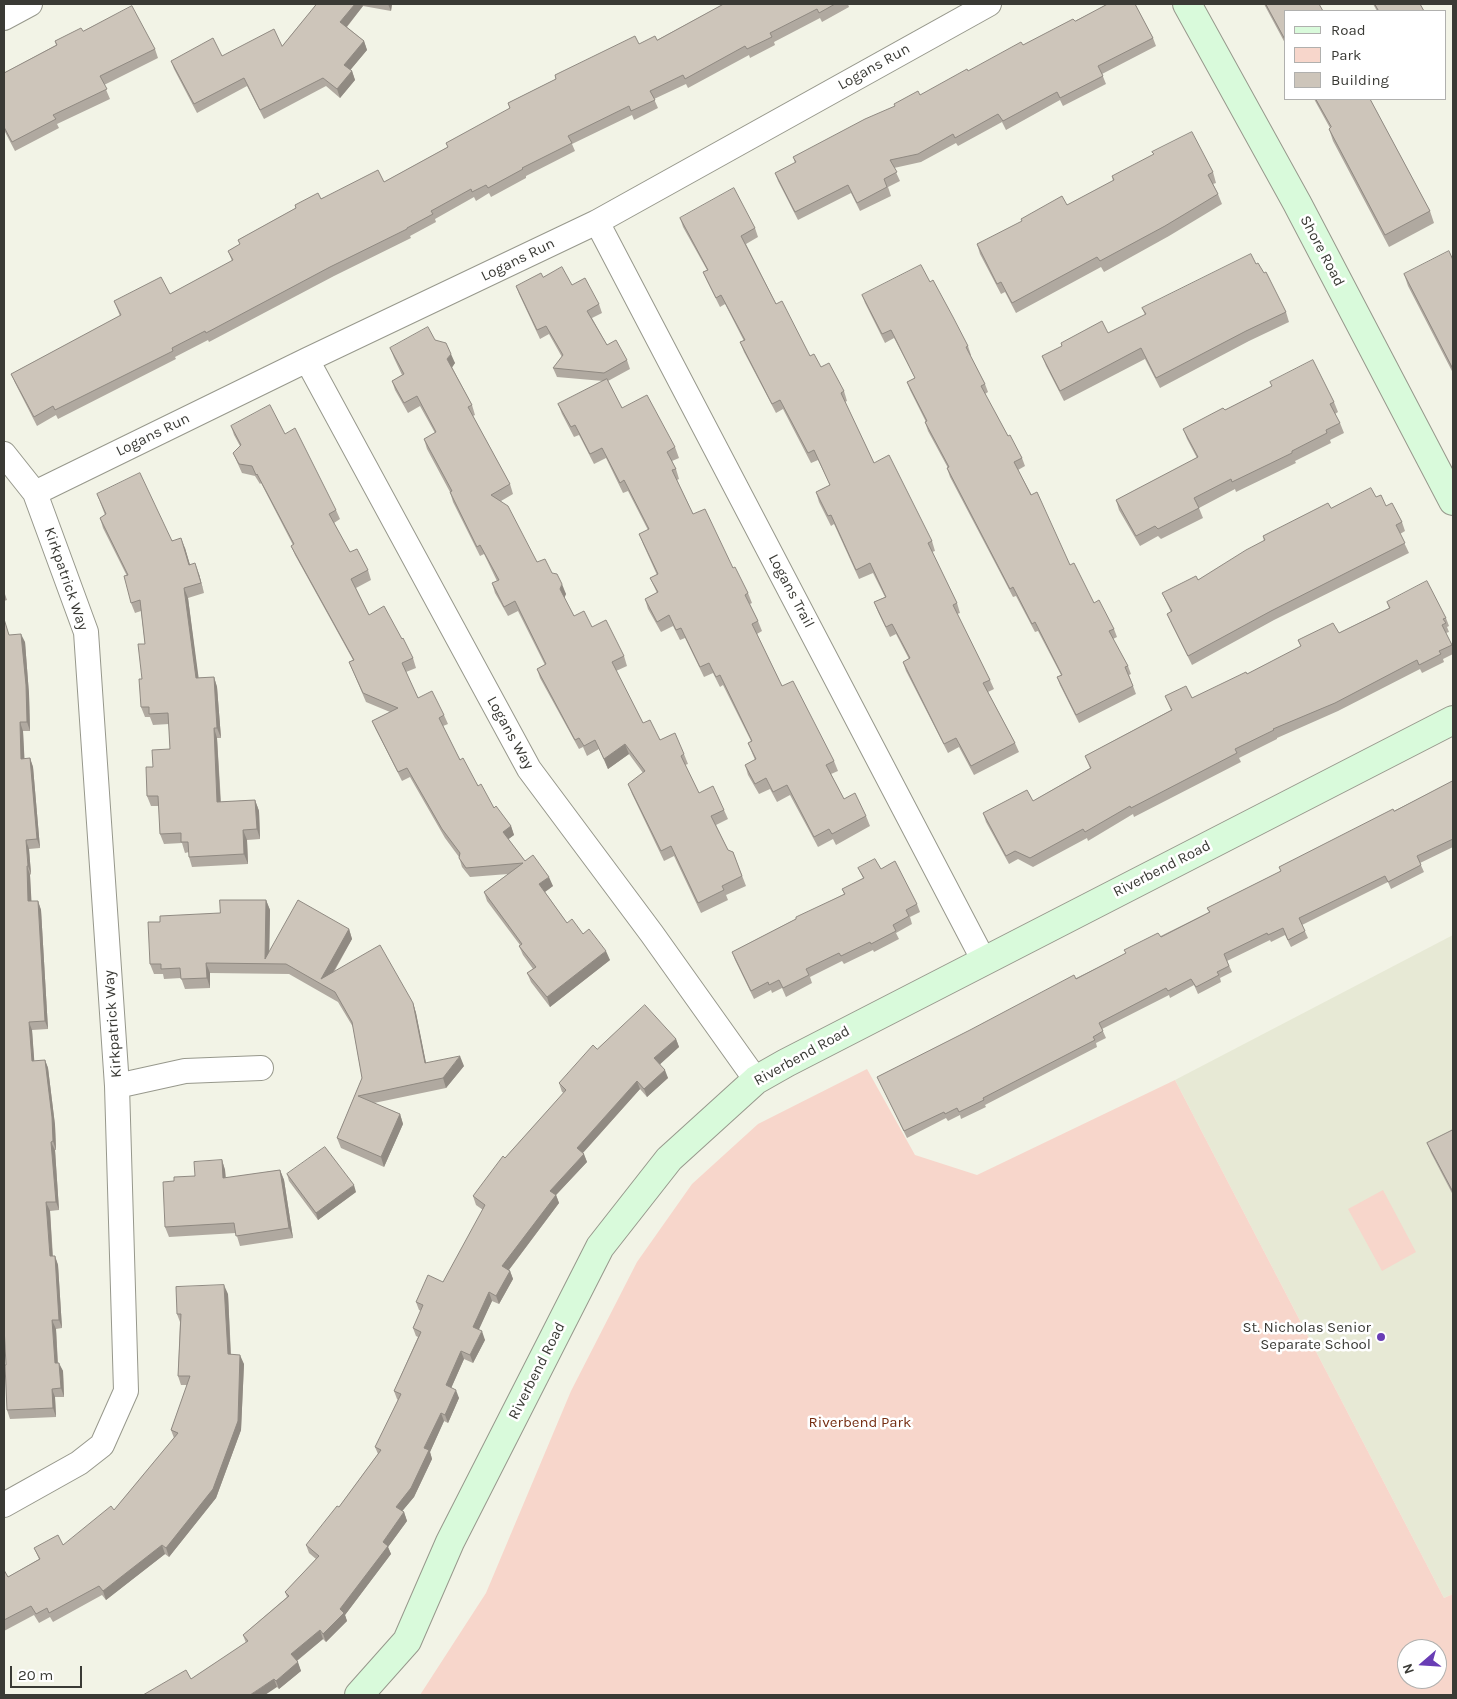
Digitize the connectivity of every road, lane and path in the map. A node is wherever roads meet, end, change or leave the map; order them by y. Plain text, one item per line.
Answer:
1 (30, 4) edge
2 (989, 4) edge
3 (1187, 4) edge
4 (4, 18) edge
5 (597, 222) junction
6 (307, 360) junction
7 (4, 454) edge
8 (35, 493) junction
9 (1453, 501) edge
10 (1453, 720) edge
11 (984, 961) junction
12 (261, 1068) dead end
13 (756, 1080) junction
14 (117, 1086) junction
15 (4, 1505) edge
16 (359, 1695) edge

1 - 4 street
2 - 5 street, Logans Run
3 - 9 street, Shore Road
5 - 6 street, Logans Run
5 - 11 street, Logans Trail
6 - 8 street, Logans Run
6 - 13 street, Logans Way
7 - 8 street, Kirkpatrick Way
8 - 14 street, Kirkpatrick Way
10 - 11 street, Riverbend Road
11 - 13 street, Riverbend Road
12 - 14 street
13 - 16 street, Riverbend Road
14 - 15 street, Kirkpatrick Way

